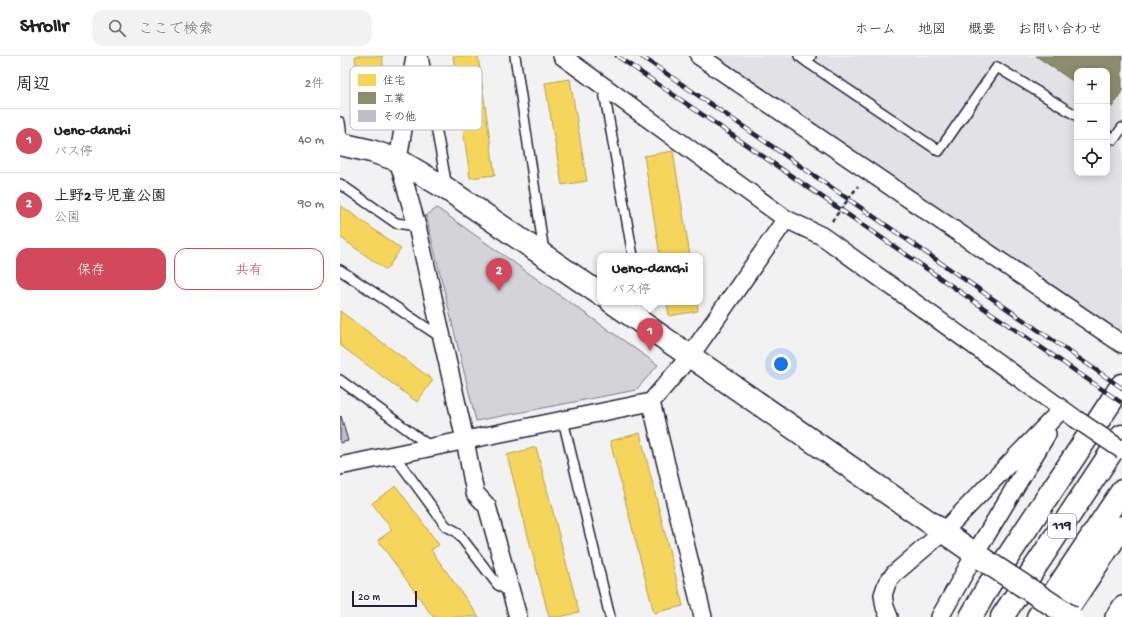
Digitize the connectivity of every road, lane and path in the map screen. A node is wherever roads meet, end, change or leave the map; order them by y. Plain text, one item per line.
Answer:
1 (415, 56) edge
2 (423, 56) edge
3 (515, 56) edge
4 (562, 56) edge
5 (699, 56) edge
6 (799, 56) edge
7 (809, 59) edge
8 (413, 66) edge
9 (425, 66) edge
10 (603, 86) junction
11 (1074, 114) edge
12 (340, 122) edge
13 (1122, 128) edge
14 (403, 130) edge
15 (436, 130) edge
16 (1110, 137) edge
17 (341, 145) edge
18 (398, 160) junction
19 (868, 172) junction
20 (340, 184) edge
21 (447, 188) junction
22 (786, 219) junction
23 (417, 226) junction
24 (822, 236) junction
25 (632, 253) edge
26 (544, 256) junction
27 (340, 270) edge
28 (597, 292) edge
29 (616, 305) edge
30 (642, 305) edge
31 (645, 325) junction
32 (1120, 337) edge
33 (442, 338) junction
34 (690, 356) junction
35 (340, 380) edge
36 (1122, 385) edge
37 (652, 402) junction
38 (1062, 409) junction
39 (563, 420) junction
40 (1122, 436) edge
41 (465, 440) junction
42 (431, 447) junction
43 (1122, 450) edge
44 (394, 455) junction
45 (340, 466) edge
46 (1122, 491) edge
47 (1122, 527) edge
48 (943, 532) junction
49 (980, 557) junction
50 (511, 593) junction
51 (1122, 605) edge
52 (518, 617) edge
53 (610, 617) edge
54 (703, 617) edge
55 (889, 617) edge
56 (940, 617) edge
57 (972, 617) edge
58 (1002, 617) edge
59 (1038, 617) edge
60 (1062, 617) edge
61 (1071, 617) edge
62 (1114, 617) edge

1 - 8 street
2 - 9 lane
3 - 26 lane
4 - 10 street
5 - 19 street
6 - 7 lane
7 - 11 lane
10 - 22 street
10 - 25 lane
12 - 17 lane
13 - 16 lane
14 - 18 street
15 - 21 lane
17 - 18 main road
18 - 21 main road
18 - 23 street
19 - 24 path
19 - 32 street
20 - 23 lane
21 - 26 main road
22 - 24 street
22 - 34 street
23 - 33 street
24 - 38 street
26 - 28 main road
27 - 33 lane
29 - 31 main road
30 - 31 lane
31 - 34 main road
33 - 41 street
34 - 37 street
34 - 48 main road
35 - 42 lane
36 - 57 main road
37 - 39 street
37 - 54 street
38 - 43 street, bridge
38 - 48 street
38 - 49 street
39 - 41 street
39 - 53 lane
40 - 58 main road, 119
41 - 42 street
41 - 50 street
42 - 44 street
44 - 45 street
44 - 50 lane
46 - 59 main road, 119
47 - 60 main road
48 - 49 main road
48 - 55 street
49 - 56 street
49 - 61 main road, bridge
50 - 52 street
51 - 62 street

